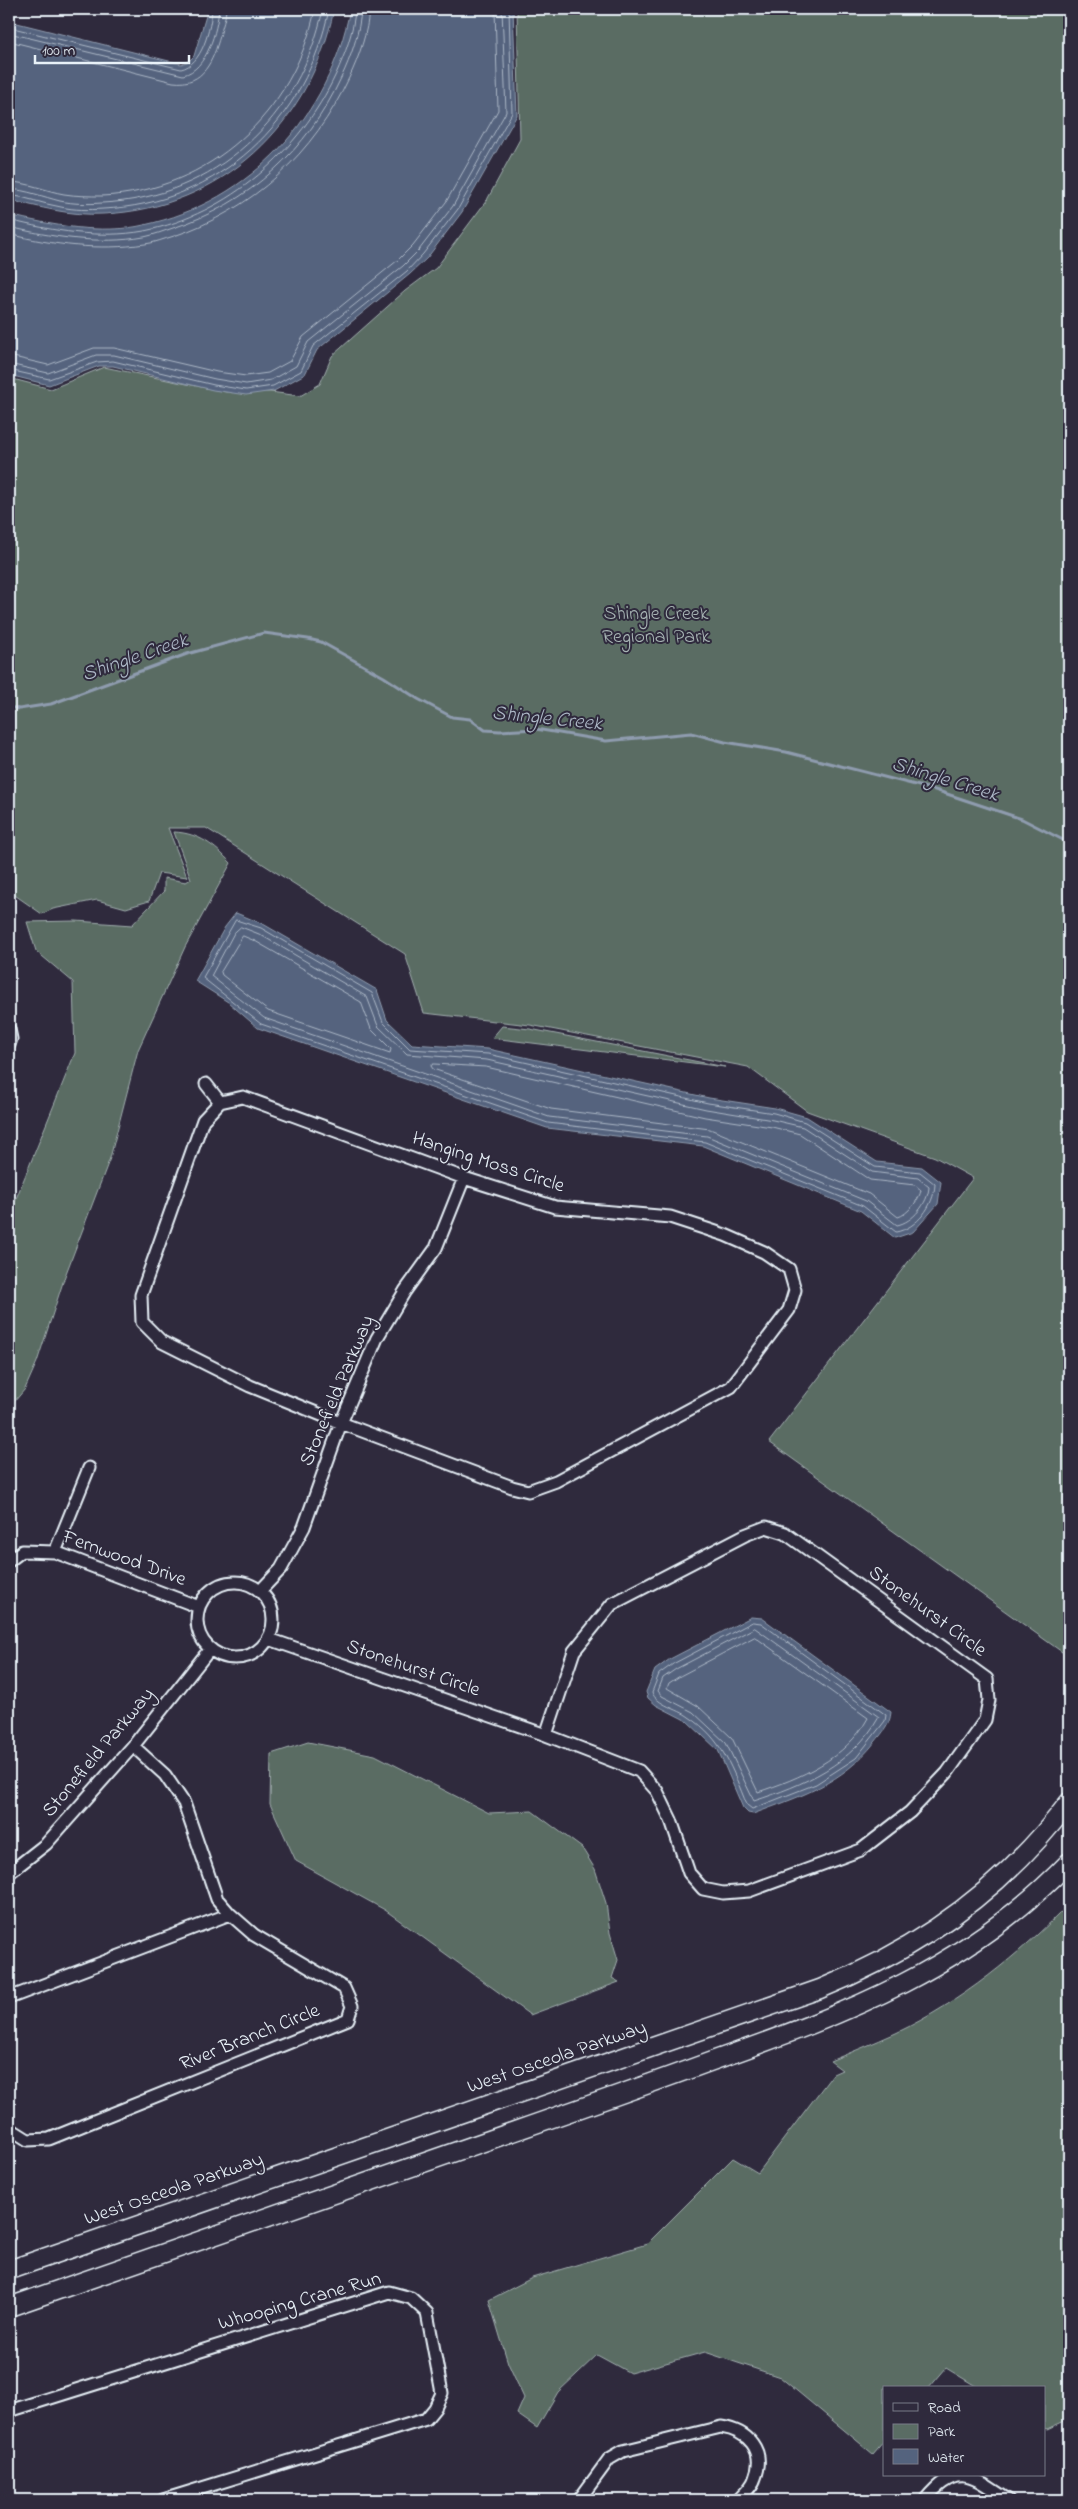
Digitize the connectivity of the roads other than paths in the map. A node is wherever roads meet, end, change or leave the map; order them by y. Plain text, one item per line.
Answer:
1 (9, 1029) edge
2 (9, 1045) edge
3 (206, 1084) dead end
4 (220, 1102) junction
5 (464, 1178) junction
6 (341, 1423) junction
7 (89, 1468) dead end
8 (55, 1552) junction
9 (9, 1561) edge
10 (260, 1591) junction
11 (199, 1607) junction
12 (269, 1638) junction
13 (210, 1650) junction
14 (546, 1735) junction
15 (133, 1746) junction
16 (1069, 1802) edge
17 (1069, 1862) edge
18 (9, 1873) edge
19 (230, 1914) junction
20 (9, 1998) edge
21 (9, 2128) edge
22 (9, 2270) edge
23 (9, 2306) edge
24 (9, 2411) edge
25 (163, 2500) edge
26 (578, 2500) edge
27 (738, 2500) edge
28 (925, 2500) edge
29 (1008, 2500) edge

1 - 2 street
3 - 4 street
4 - 5 street, Hanging Moss Circle
4 - 6 street, Hanging Moss Circle
5 - 6 street, Stonefield Parkway
5 - 6 street, Hanging Moss Circle
6 - 10 street, Stonefield Parkway
7 - 8 street
8 - 9 street, Fernwood Drive
8 - 11 street, Fernwood Drive
10 - 11 street
10 - 12 street
11 - 13 street
12 - 13 street
12 - 14 street, Stonehurst Circle
13 - 15 street, Stonefield Parkway
14 - 14 street, Stonehurst Circle
15 - 18 street, Stonefield Parkway
15 - 19 street, River Branch Circle
16 - 22 main road, West Osceola Parkway
17 - 23 main road
19 - 20 street
19 - 21 street, River Branch Circle
24 - 25 street, Whooping Crane Run
26 - 27 street
28 - 29 street

